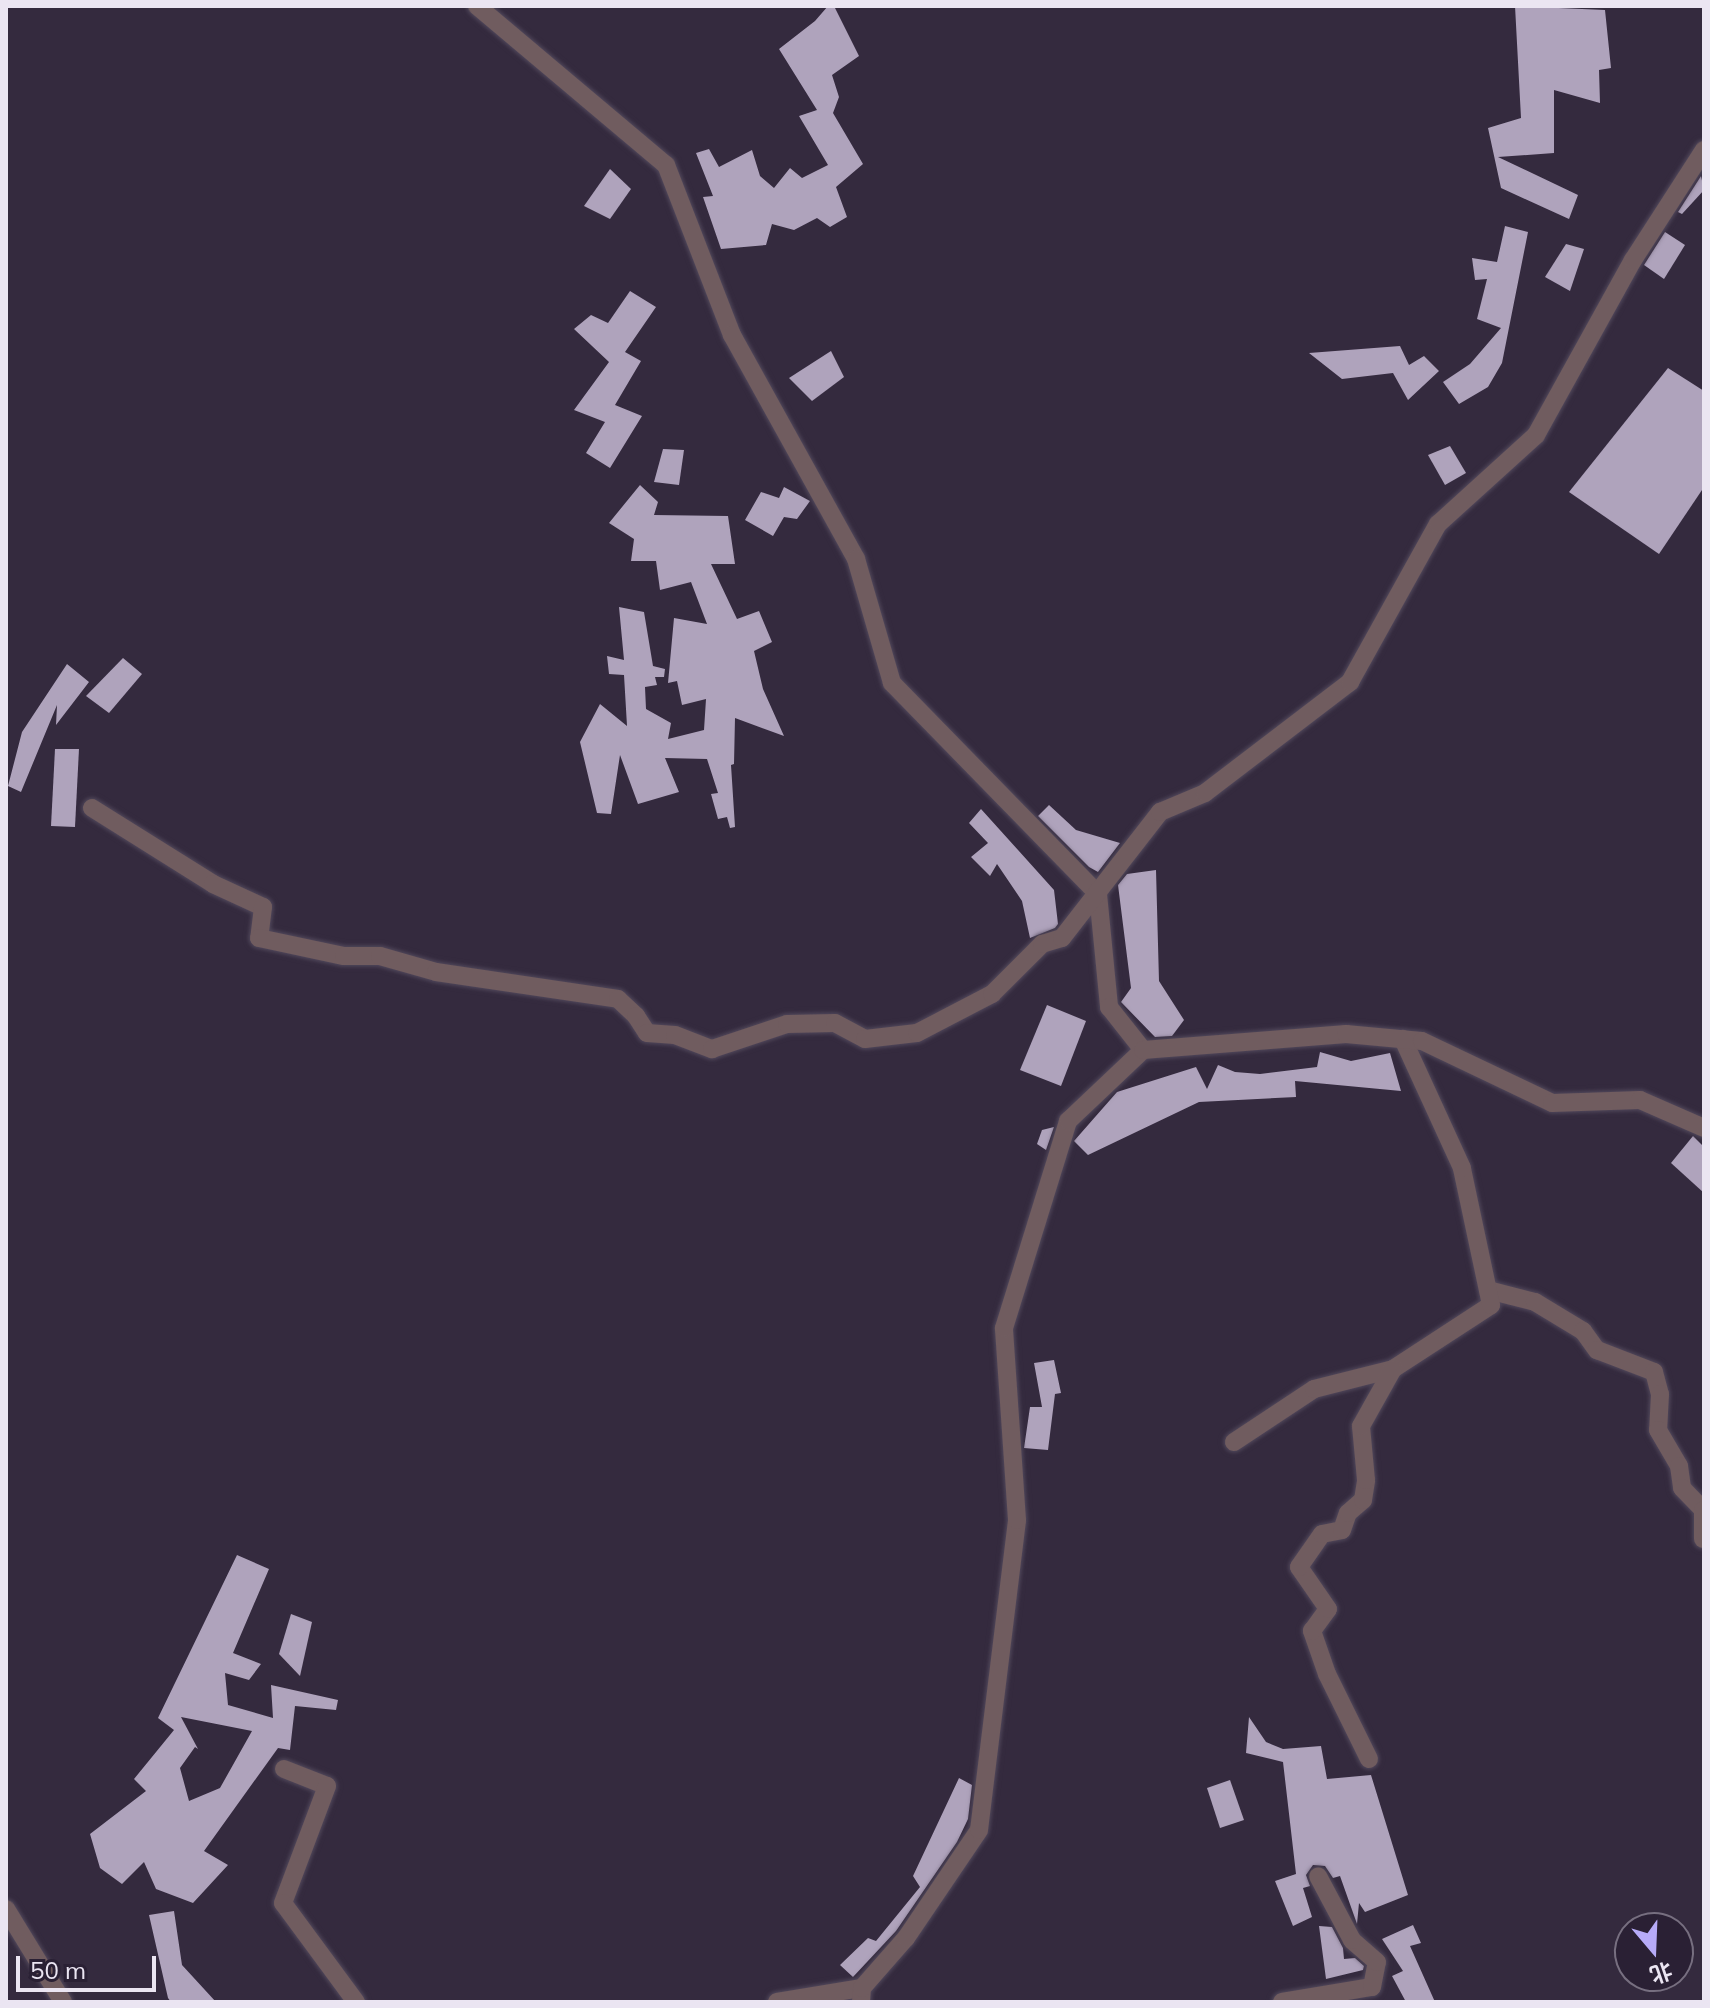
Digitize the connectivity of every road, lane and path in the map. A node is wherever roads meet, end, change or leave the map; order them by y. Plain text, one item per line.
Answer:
1 (477, 6) edge
2 (1704, 150) edge
3 (92, 808) dead end
4 (1098, 894) junction
5 (1403, 1039) junction
6 (1143, 1050) junction
7 (1704, 1128) edge
8 (1488, 1290) junction
9 (1393, 1369) junction
10 (1234, 1442) dead end
11 (1703, 1539) edge
12 (1369, 1759) dead end
13 (284, 1769) dead end
14 (1318, 1876) dead end
15 (6, 1909) edge
16 (861, 1995) edge
17 (63, 2002) edge
18 (356, 2002) edge
19 (777, 2002) edge
20 (1282, 2002) edge

1 - 4 street
2 - 4 street
3 - 4 street
4 - 6 street
5 - 6 street
5 - 7 street
5 - 8 street
6 - 16 street
8 - 9 street
8 - 11 street
9 - 10 street
9 - 12 street
13 - 18 street
14 - 20 street
15 - 17 street
16 - 19 street

